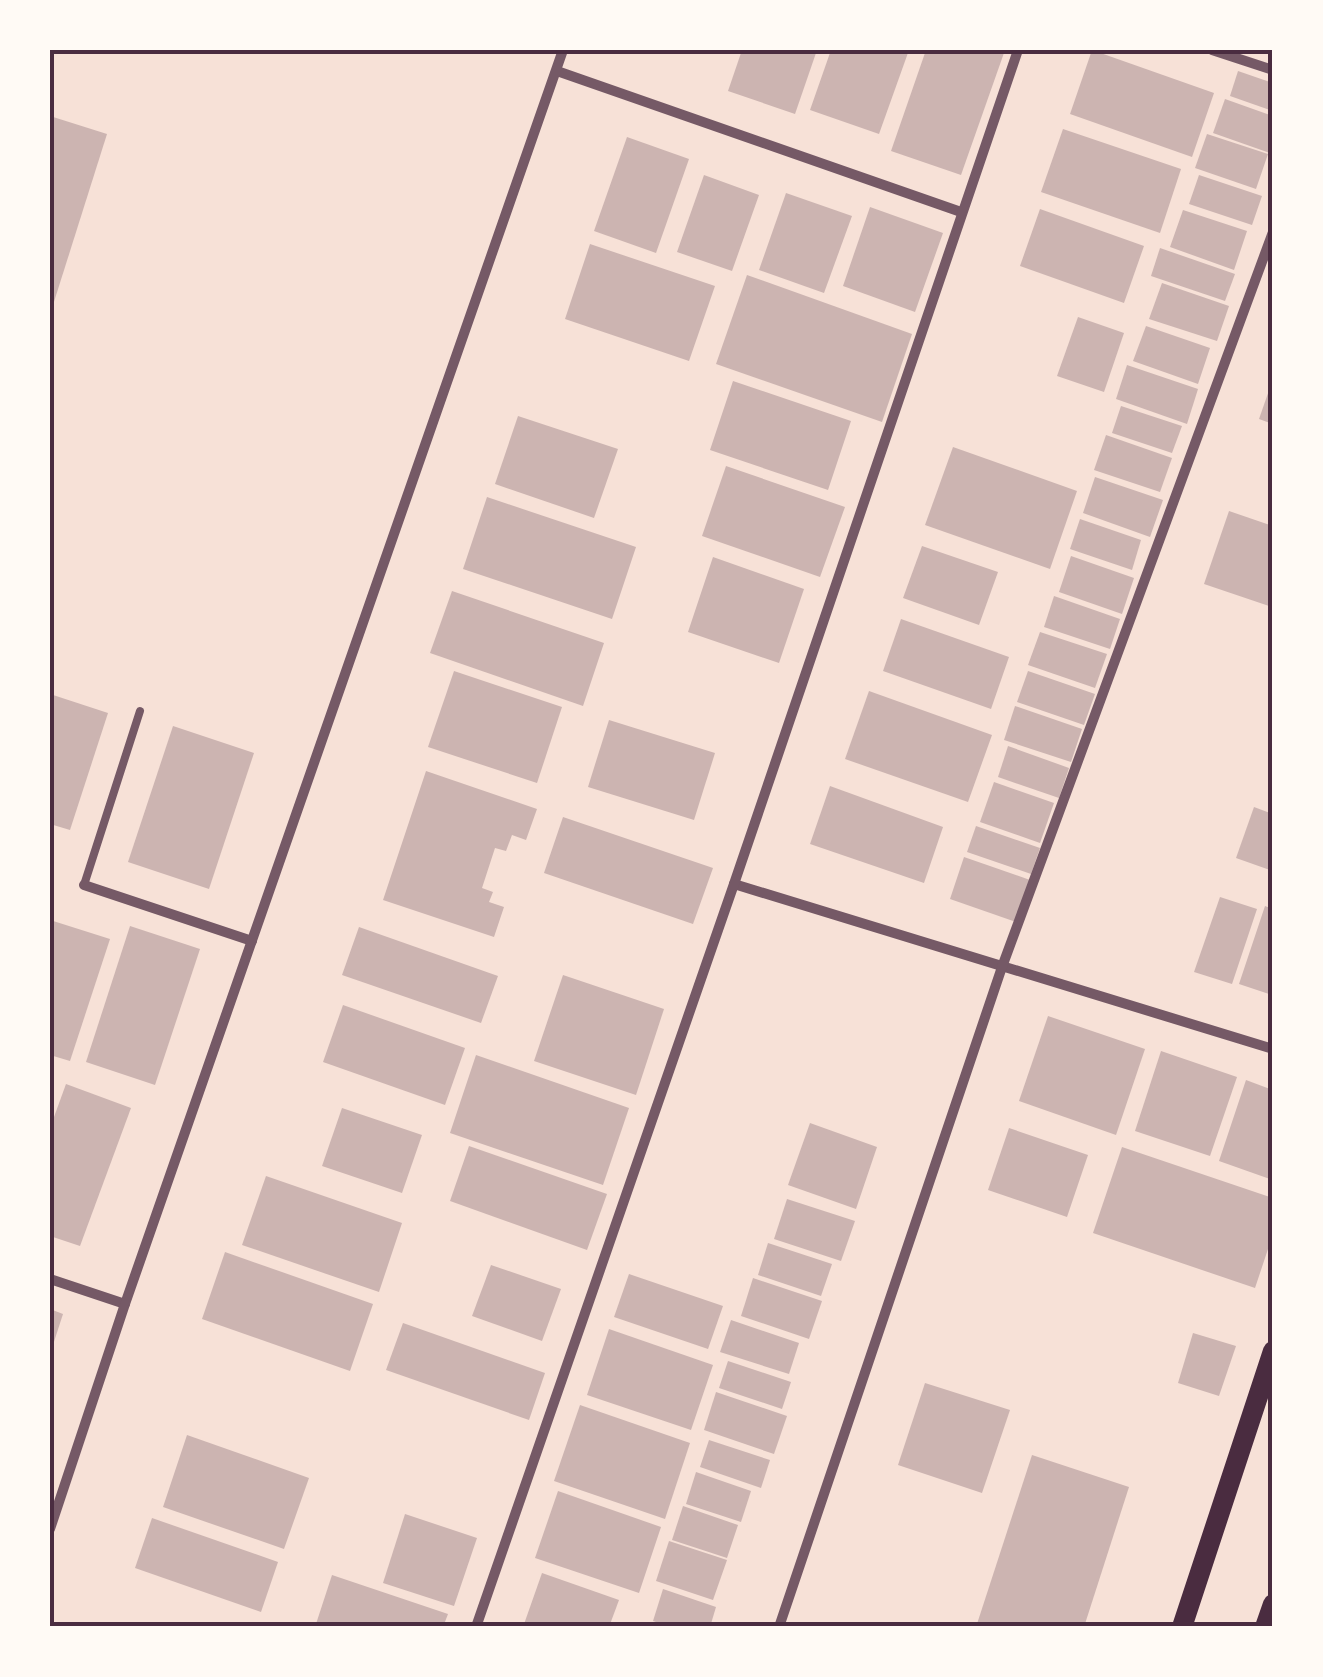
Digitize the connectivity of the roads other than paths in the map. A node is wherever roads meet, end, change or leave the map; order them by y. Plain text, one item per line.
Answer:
1 (563, 50) edge
2 (1018, 50) edge
3 (1212, 50) edge
4 (1273, 70) edge
5 (556, 71) junction
6 (961, 212) junction
7 (1273, 232) edge
8 (140, 711) dead end
9 (734, 884) junction
10 (84, 885) joint
11 (252, 941) junction
12 (1002, 967) junction
13 (1273, 1049) edge
14 (50, 1279) edge
15 (124, 1304) junction
16 (1273, 1351) edge
17 (50, 1529) edge
18 (1273, 1604) edge
19 (476, 1627) edge
20 (779, 1627) edge
21 (1182, 1627) edge
22 (1265, 1627) edge

1 - 5 street
2 - 6 street
3 - 4 street
5 - 6 street
5 - 11 street
6 - 9 street
7 - 12 street
8 - 10 lane
9 - 12 street
9 - 19 street
10 - 11 street
11 - 15 street
12 - 13 street
12 - 20 street
14 - 15 street
15 - 17 street
16 - 21 main road
18 - 22 main road

